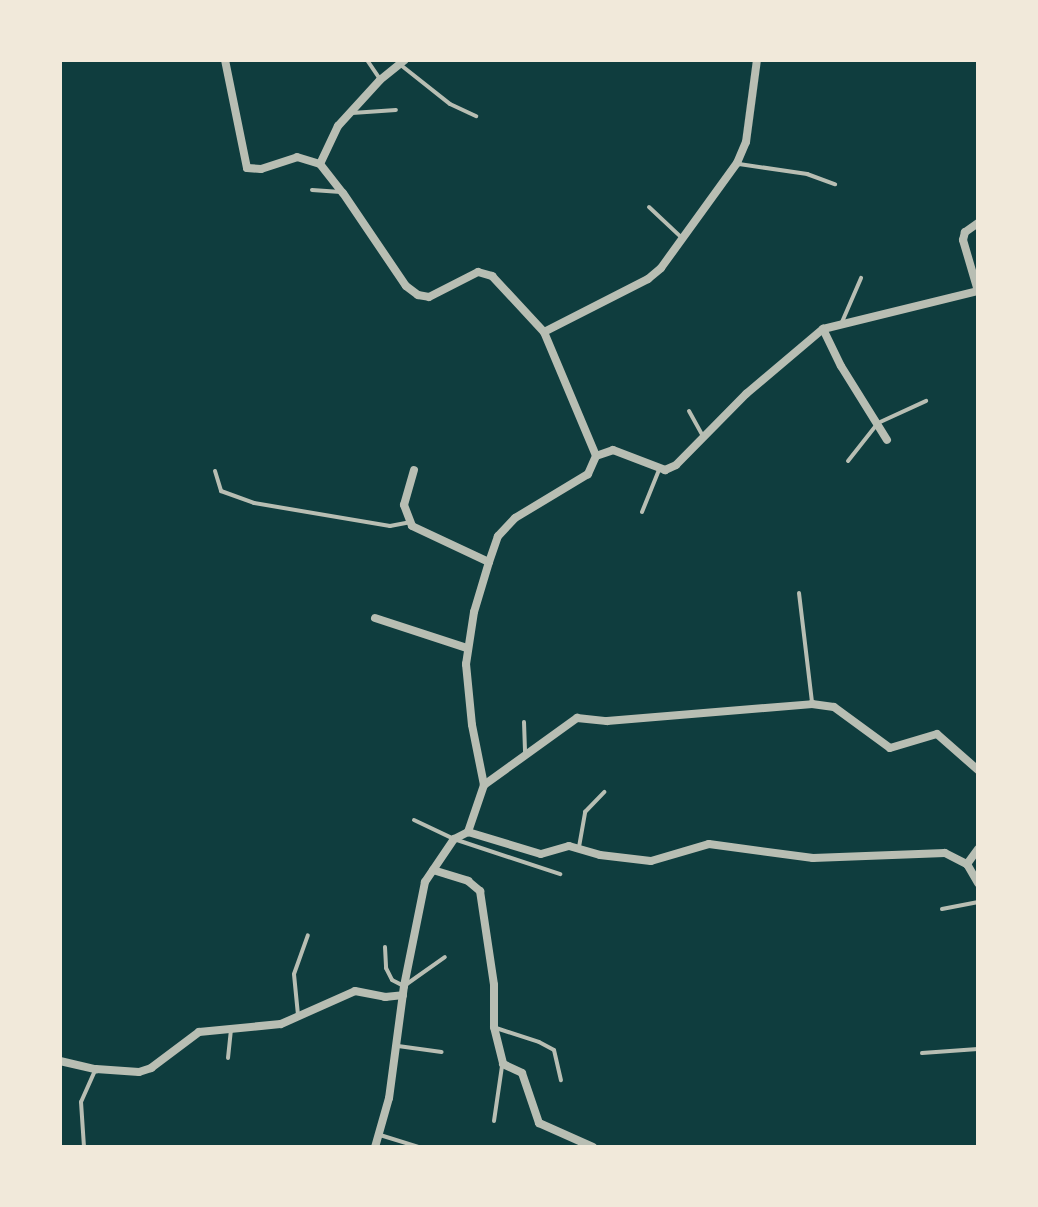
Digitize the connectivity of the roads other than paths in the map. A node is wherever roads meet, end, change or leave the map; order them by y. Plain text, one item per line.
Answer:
1 (225, 60) edge
2 (367, 60) edge
3 (757, 60) edge
4 (403, 63) edge
5 (380, 80) junction
6 (396, 110) dead end
7 (350, 113) junction
8 (476, 116) dead end
9 (737, 163) junction
10 (320, 164) junction
11 (835, 184) dead end
12 (312, 190) dead end
13 (343, 193) junction
14 (649, 207) dead end
15 (978, 223) edge
16 (681, 237) junction
17 (861, 278) dead end
18 (978, 291) edge
19 (842, 322) junction
20 (823, 329) junction
21 (544, 332) junction
22 (926, 401) dead end
23 (689, 411) dead end
24 (878, 423) junction
25 (704, 437) junction
26 (887, 440) dead end
27 (596, 456) junction
28 (848, 461) dead end
29 (414, 470) dead end
30 (659, 470) junction
31 (215, 471) dead end
32 (642, 512) dead end
33 (410, 522) junction
34 (489, 562) junction
35 (799, 593) dead end
36 (375, 618) dead end
37 (467, 648) junction
38 (812, 704) junction
39 (524, 722) dead end
40 (525, 754) junction
41 (978, 770) edge
42 (484, 785) junction
43 (604, 792) dead end
44 (414, 820) dead end
45 (468, 832) junction
46 (454, 839) junction
47 (579, 849) junction
48 (978, 849) edge
49 (967, 864) junction
50 (433, 870) junction
51 (560, 874) dead end
52 (978, 883) edge
53 (978, 902) edge
54 (942, 909) dead end
55 (308, 935) dead end
56 (385, 947) dead end
57 (445, 957) dead end
58 (403, 990) junction
59 (298, 1015) junction
60 (494, 1027) junction
61 (231, 1031) junction
62 (396, 1046) junction
63 (978, 1049) edge
64 (442, 1052) dead end
65 (922, 1053) dead end
66 (228, 1058) dead end
67 (60, 1061) edge
68 (503, 1064) junction
69 (96, 1069) junction
70 (561, 1080) dead end
71 (494, 1121) dead end
72 (380, 1135) junction
73 (84, 1147) edge
74 (375, 1147) edge
75 (419, 1147) edge
76 (593, 1147) edge

1 - 10 street
2 - 5 lane
3 - 9 street
4 - 5 street
4 - 8 lane
5 - 7 street
6 - 7 lane
7 - 10 street
9 - 11 lane
9 - 16 street
10 - 13 street
12 - 13 lane
13 - 21 street
14 - 16 lane
15 - 18 street
16 - 21 street
17 - 19 lane
18 - 19 street
19 - 20 street
20 - 24 street
20 - 25 street
21 - 27 street
22 - 24 lane
23 - 25 lane
24 - 26 street
24 - 28 lane
25 - 30 street
27 - 30 street
27 - 34 street
29 - 33 street
30 - 32 lane
31 - 33 lane
33 - 34 street
34 - 37 street
35 - 38 lane
36 - 37 street
37 - 42 street
38 - 40 street
38 - 41 street
39 - 40 lane
40 - 42 street
42 - 45 street
43 - 47 lane
44 - 46 lane
45 - 46 street
45 - 47 street
46 - 50 street
46 - 51 lane
47 - 49 street
48 - 49 street
49 - 52 street
50 - 58 street
50 - 60 street
53 - 54 lane
55 - 59 lane
56 - 58 lane
57 - 58 lane
58 - 59 street
58 - 62 street
59 - 61 street
60 - 68 street
60 - 70 lane
61 - 66 lane
61 - 69 street
62 - 64 lane
62 - 72 street
63 - 65 lane
67 - 69 street
68 - 71 lane
68 - 76 street
69 - 73 lane
72 - 74 street
72 - 75 lane

